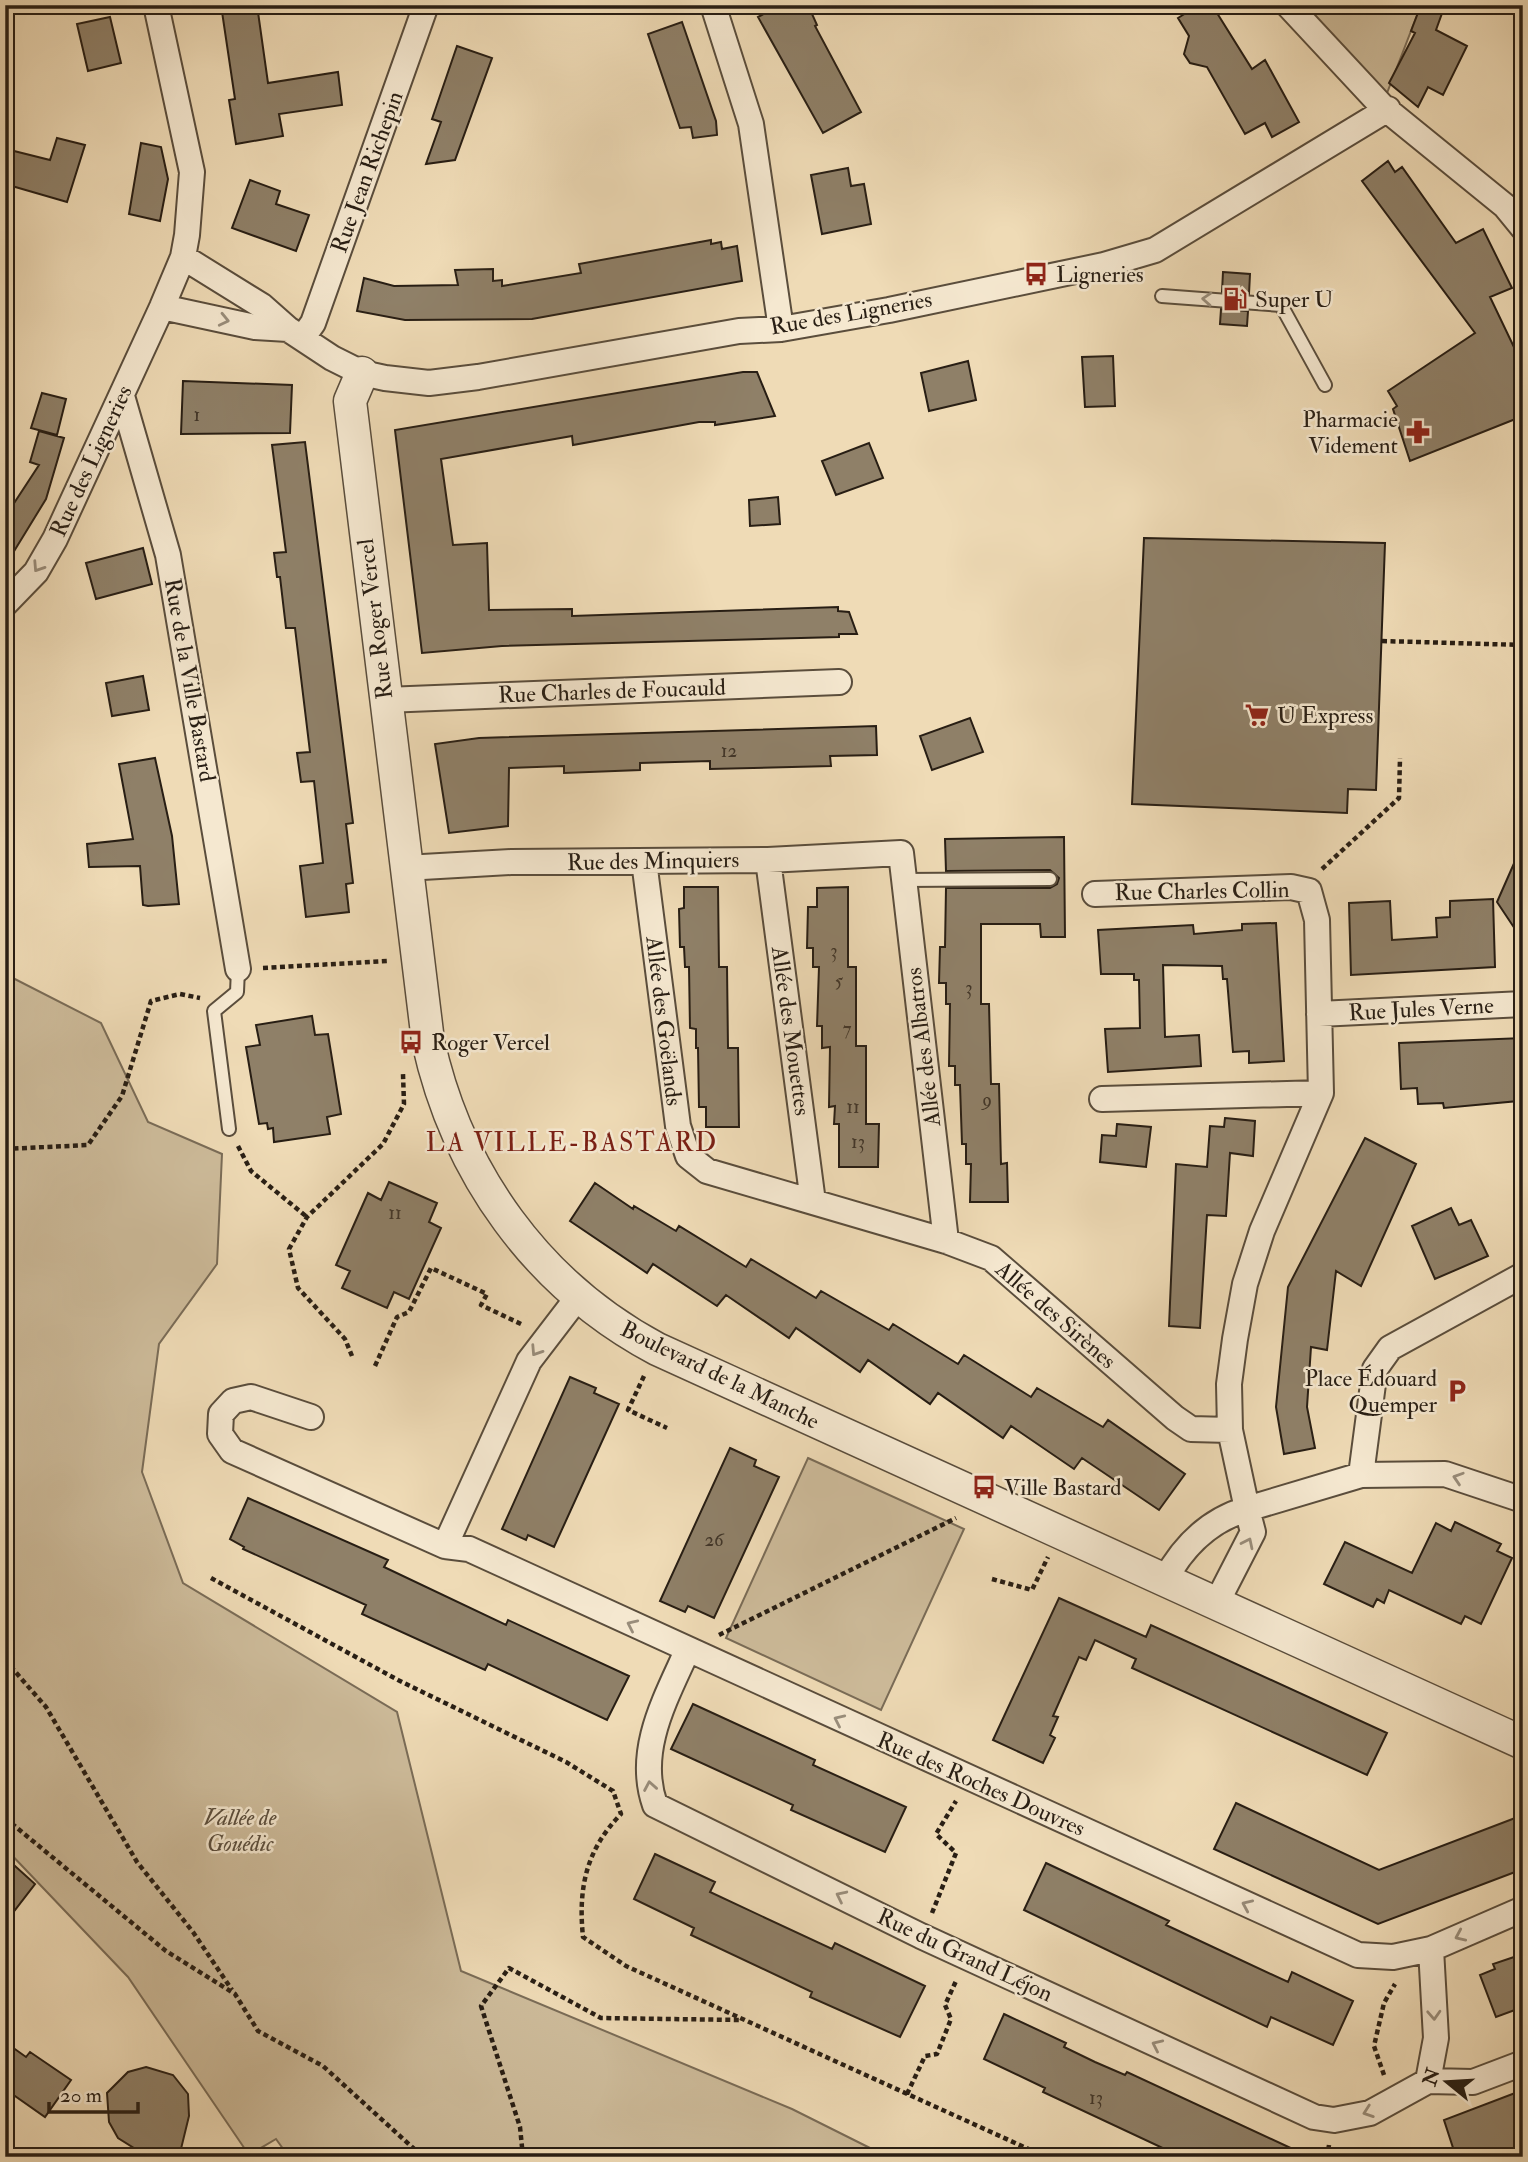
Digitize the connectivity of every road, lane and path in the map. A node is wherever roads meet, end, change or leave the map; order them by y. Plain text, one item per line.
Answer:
1 (156, 5) edge
2 (426, 5) edge
3 (713, 5) edge
4 (1288, 5) edge
5 (1388, 109) junction
6 (1523, 228) edge
7 (183, 257) junction
8 (1162, 296) dead end
9 (162, 307) junction
10 (781, 329) junction
11 (295, 333) junction
12 (362, 373) junction
13 (1325, 385) dead end
14 (122, 396) junction
15 (5, 604) edge
16 (1382, 641) dead end
17 (1523, 645) edge
18 (839, 682) dead end
19 (385, 700) junction
20 (1400, 758) dead end
21 (901, 853) joint
22 (768, 860) junction
23 (644, 861) junction
24 (405, 868) junction
25 (1050, 879) dead end
26 (903, 880) junction
27 (1309, 891) junction
28 (1095, 894) dead end
29 (416, 960) junction
30 (238, 969) junction
31 (1523, 1004) edge
32 (214, 1011) junction
33 (1319, 1014) junction
34 (434, 1068) junction
35 (1321, 1093) junction
36 (1102, 1099) dead end
37 (229, 1129) joint
38 (5, 1149) edge
39 (707, 1171) joint
40 (813, 1202) junction
41 (307, 1217) junction
42 (946, 1241) junction
43 (1523, 1275) edge
44 (578, 1297) junction
45 (541, 1343) junction
46 (657, 1349) junction
47 (352, 1356) dead end
48 (375, 1366) dead end
49 (311, 1418) dead end
50 (667, 1429) dead end
51 (1230, 1430) junction
52 (1362, 1475) junction
53 (1523, 1500) edge
54 (1247, 1509) junction
55 (967, 1512) dead end
56 (445, 1546) junction
57 (1051, 1550) dead end
58 (211, 1578) dead end
59 (992, 1578) dead end
60 (1165, 1580) junction
61 (1216, 1604) junction
62 (687, 1651) junction
63 (5, 1660) edge
64 (1523, 1743) edge
65 (970, 1779) junction
66 (5, 1818) edge
67 (1523, 1909) edge
68 (922, 1936) junction
69 (1431, 1949) junction
70 (967, 1957) junction
71 (235, 1994) junction
72 (745, 2020) junction
73 (1523, 2063) edge
74 (1428, 2081) junction
75 (908, 2094) junction
76 (1392, 2101) junction
77 (422, 2157) edge
78 (523, 2157) edge
79 (1046, 2157) edge

1 - 7 street
2 - 11 street, Rue Jean Richepin
3 - 10 street
4 - 5 street
5 - 6 street
5 - 10 street, Rue des Ligneries
7 - 9 street, Rue des Ligneries
7 - 11 street, Rue des Ligneries
13 -> 8 lane
9 -> 11 street, Rue des Ligneries
9 - 14 street, Rue des Ligneries
10 - 12 street, Rue des Ligneries
11 - 12 street, Rue des Ligneries
12 - 19 street, Rue Roger Vercel
14 -> 15 street, Rue des Ligneries
14 - 30 street, Rue de la Ville Bastard
16 - 17 path
18 - 19 street, Rue Charles de Foucauld
19 - 24 street, Rue Roger Vercel
20 - 27 path
21 - 22 street, Rue des Minquiers
21 - 26 street, Allée des Albatros
22 - 23 street, Rue des Minquiers
22 - 40 street, Allée des Mouettes
23 - 24 street, Rue des Minquiers
23 - 39 street, Allée des Goëlands
24 - 29 street, Boulevard de la Manche
25 - 26 lane
26 - 42 street, Allée des Albatros
27 - 28 street, Rue Charles Collin
27 - 33 street
29 - 30 path
29 - 34 street, Boulevard de la Manche
30 - 32 lane
31 - 33 street, Rue Jules Verne
32 - 37 lane
32 - 38 path
33 - 35 street
34 - 41 path
34 - 44 street, Boulevard de la Manche
35 - 36 street
35 - 51 street
37 - 41 path
39 - 40 street, Allée des Sirènes
40 - 42 street, Allée des Sirènes
41 - 47 path
42 - 51 street, Allée des Sirènes
43 - 52 street
44 - 45 street
44 - 46 street, Boulevard de la Manche
45 - 48 path
45 -> 56 street
46 - 50 path
46 - 60 street, Boulevard de la Manche
49 - 56 street, Rue des Roches Douvres
51 - 54 street
53 -> 52 street
52 - 54 street
54 - 60 street
61 -> 54 street
55 - 62 path
62 -> 56 street, Rue des Roches Douvres
57 - 59 path
58 - 72 path
60 - 61 street, Boulevard de la Manche
61 - 64 street, Boulevard de la Manche
65 -> 62 street, Rue des Roches Douvres
68 -> 62 street, Rue du Grand Léjon
63 - 71 path
65 - 68 path
69 -> 65 street, Rue des Roches Douvres
66 - 71 path
67 -> 69 street, Rue des Roches Douvres
68 - 70 street, Rue du Grand Léjon
69 -> 74 street
69 - 76 path
70 - 75 path
76 -> 70 street, Rue du Grand Léjon
71 - 77 path
72 - 75 path
72 - 78 path
73 - 74 street
74 - 76 street, Rue du Grand Léjon
75 - 79 path

